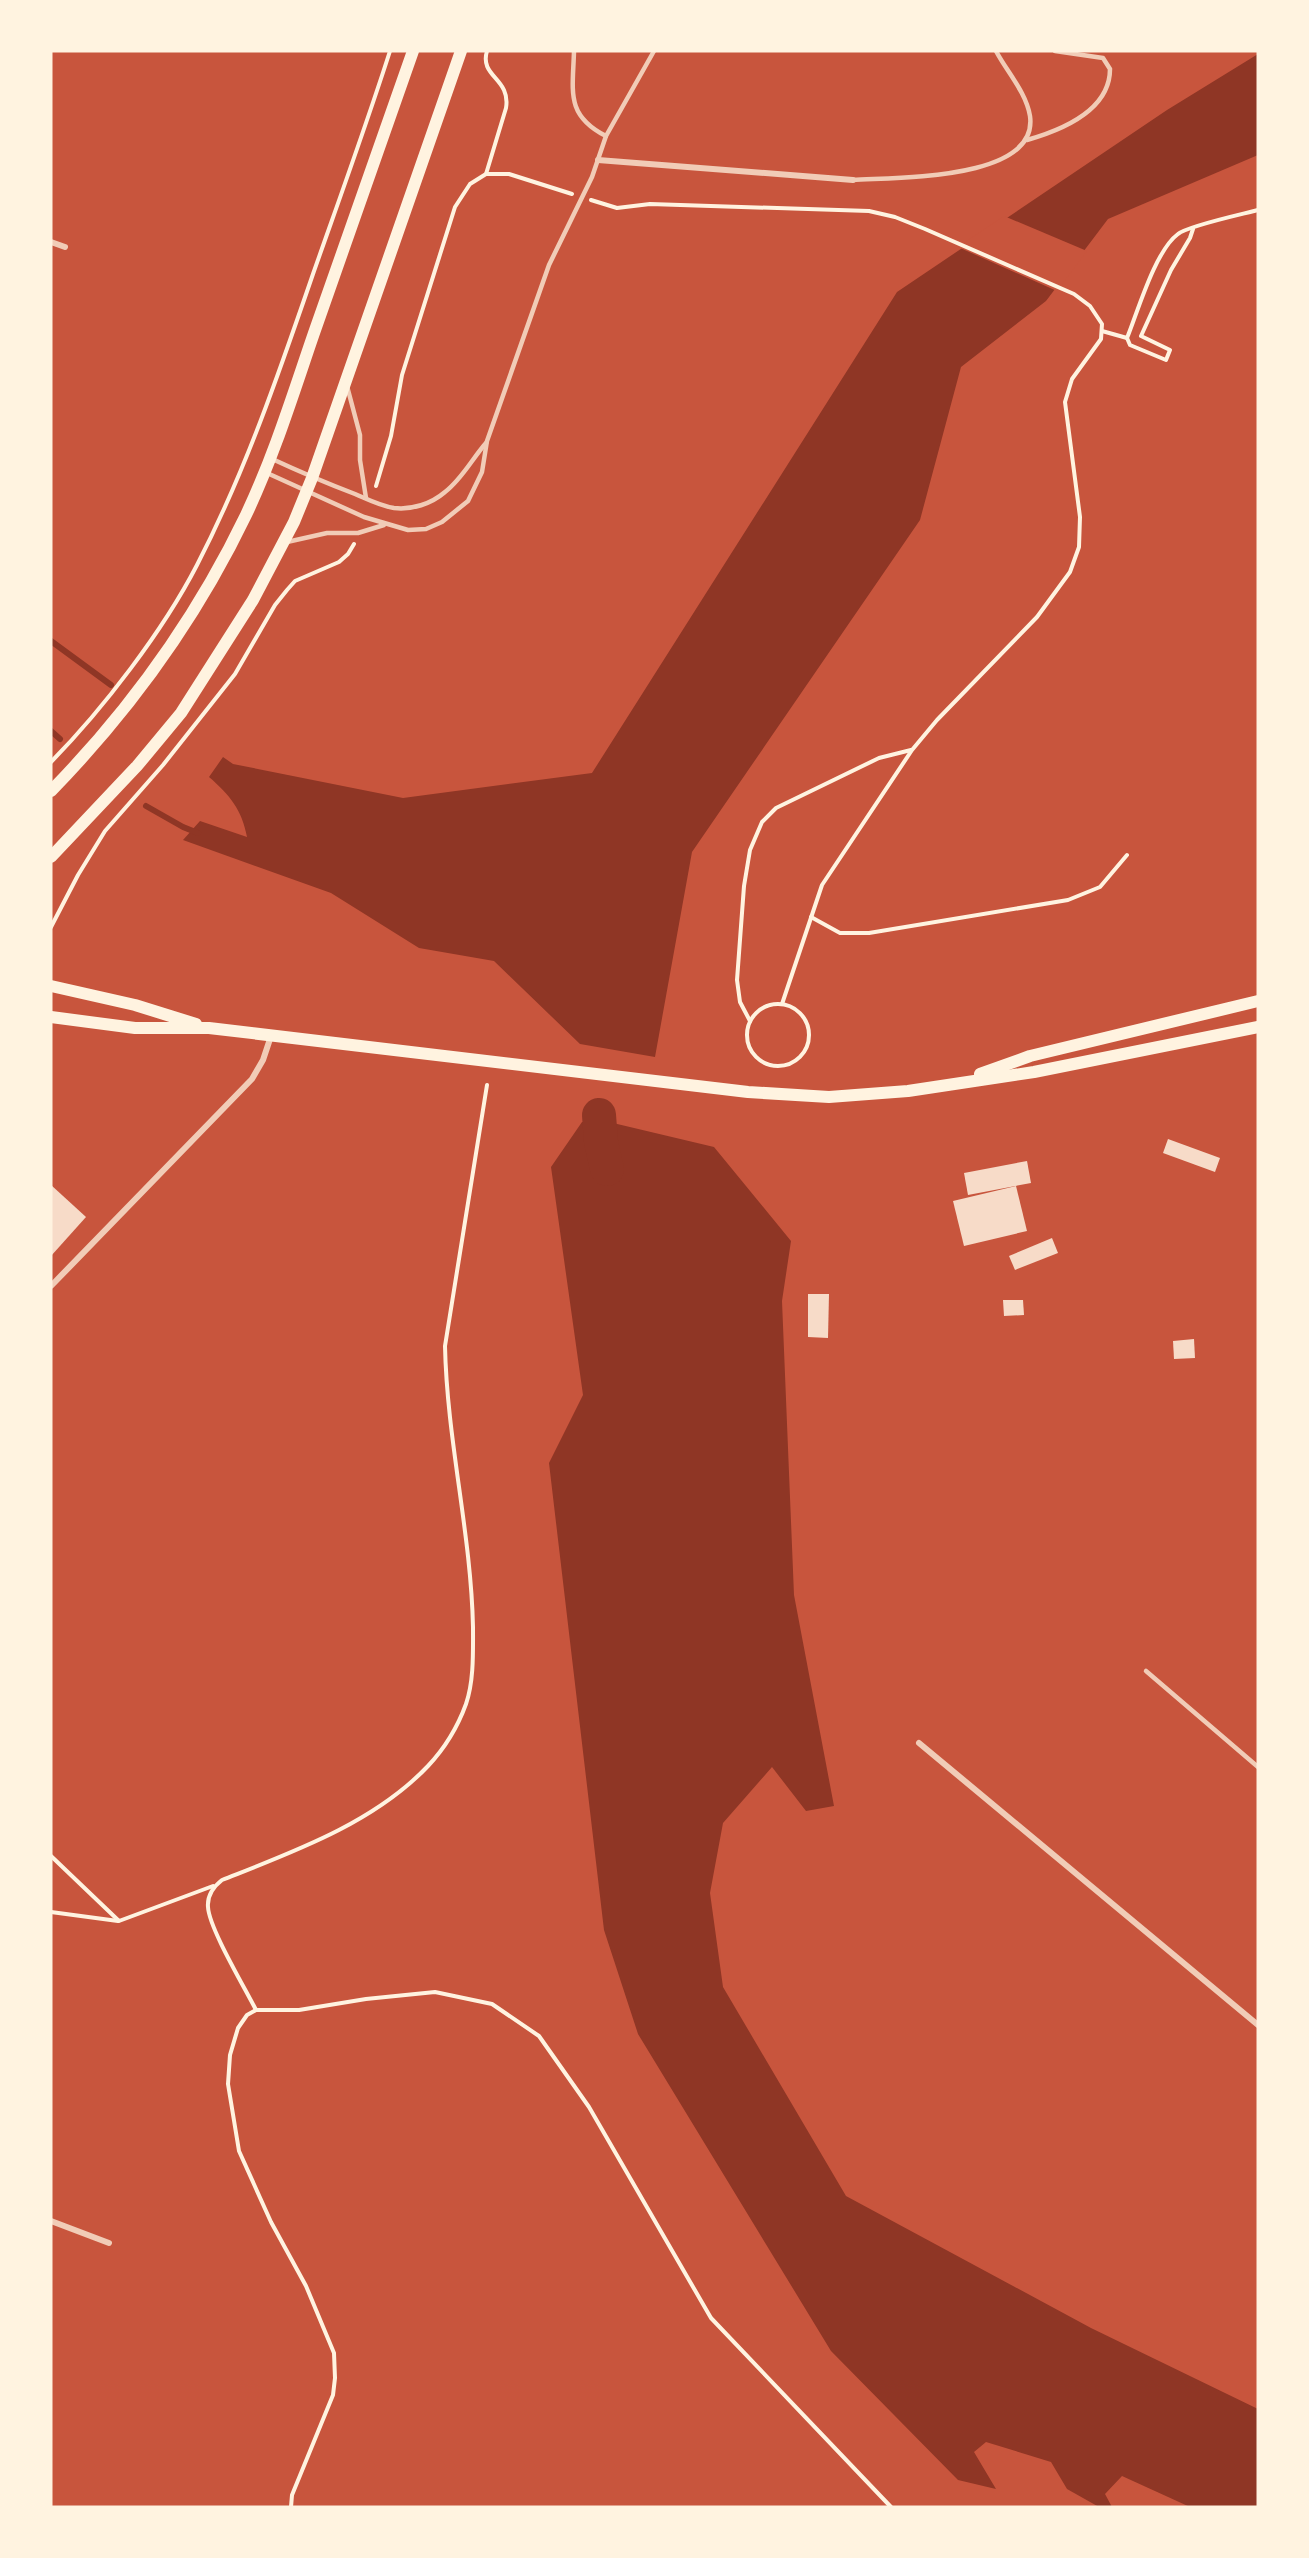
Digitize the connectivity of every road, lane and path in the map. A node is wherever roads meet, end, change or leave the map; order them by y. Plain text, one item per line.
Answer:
1 (390, 51) edge
2 (413, 51) edge
3 (455, 51) edge
4 (461, 51) edge
5 (574, 51) edge
6 (654, 51) edge
7 (996, 51) edge
8 (1055, 51) edge
9 (447, 86) junction
10 (606, 136) junction
11 (1027, 140) junction
12 (598, 160) junction
13 (486, 174) dead end
14 (853, 180) joint
15 (582, 197) junction
16 (1258, 210) edge
17 (1193, 229) junction
18 (51, 242) edge
19 (65, 247) dead end
20 (1102, 330) junction
21 (1127, 338) junction
22 (346, 380) junction
23 (487, 441) junction
24 (269, 458) junction
25 (264, 471) junction
26 (312, 478) junction
27 (307, 491) junction
28 (366, 498) junction
29 (384, 525) junction
30 (282, 543) junction
31 (912, 750) junction
32 (51, 762) edge
33 (51, 791) edge
34 (1127, 855) dead end
35 (51, 857) edge
36 (811, 917) junction
37 (52, 985) edge
38 (1258, 1001) edge
39 (782, 1004) junction
40 (51, 1017) edge
41 (750, 1021) junction
42 (1258, 1027) edge
43 (209, 1028) junction
44 (271, 1036) junction
45 (957, 1083) junction
46 (487, 1085) dead end
47 (51, 1286) edge
48 (1146, 1671) dead end
49 (919, 1743) dead end
50 (1258, 1767) edge
51 (51, 1856) edge
52 (213, 1886) junction
53 (51, 1912) edge
54 (119, 1921) junction
55 (256, 2010) junction
56 (1258, 2025) edge
57 (51, 2221) edge
58 (109, 2243) dead end
59 (291, 2507) edge
60 (891, 2507) edge

1 - 32 path
2 - 24 main road
3 - 9 main road
4 - 9 main road
5 - 10 lane
6 - 10 lane
7 - 11 lane
8 - 11 lane
9 - 22 main road
10 - 12 lane
11 - 14 lane
12 - 14 street
12 - 15 lane
13 - 15 path
15 - 20 path
15 - 23 lane
16 - 17 path
17 - 21 path
17 - 21 path
18 - 19 street
20 - 21 path
20 - 31 path
22 - 26 main road
22 - 28 lane
23 - 28 lane
23 - 29 lane
24 - 25 main road
24 - 26 lane
25 - 27 lane
25 - 33 main road
26 - 27 main road
26 - 28 lane
27 - 29 lane
27 - 30 main road
29 - 30 lane
30 - 35 main road
31 - 36 path
31 - 41 path
34 - 36 path
36 - 39 path
37 - 43 main road
38 - 45 main road
39 - 41 path
39 - 41 path
40 - 43 main road
42 - 45 main road
43 - 44 main road
44 - 45 main road
44 - 47 street
46 - 52 path
48 - 50 lane
49 - 56 street
51 - 54 path
52 - 54 path
52 - 55 path
53 - 54 path
55 - 59 path
55 - 60 path
57 - 58 street

